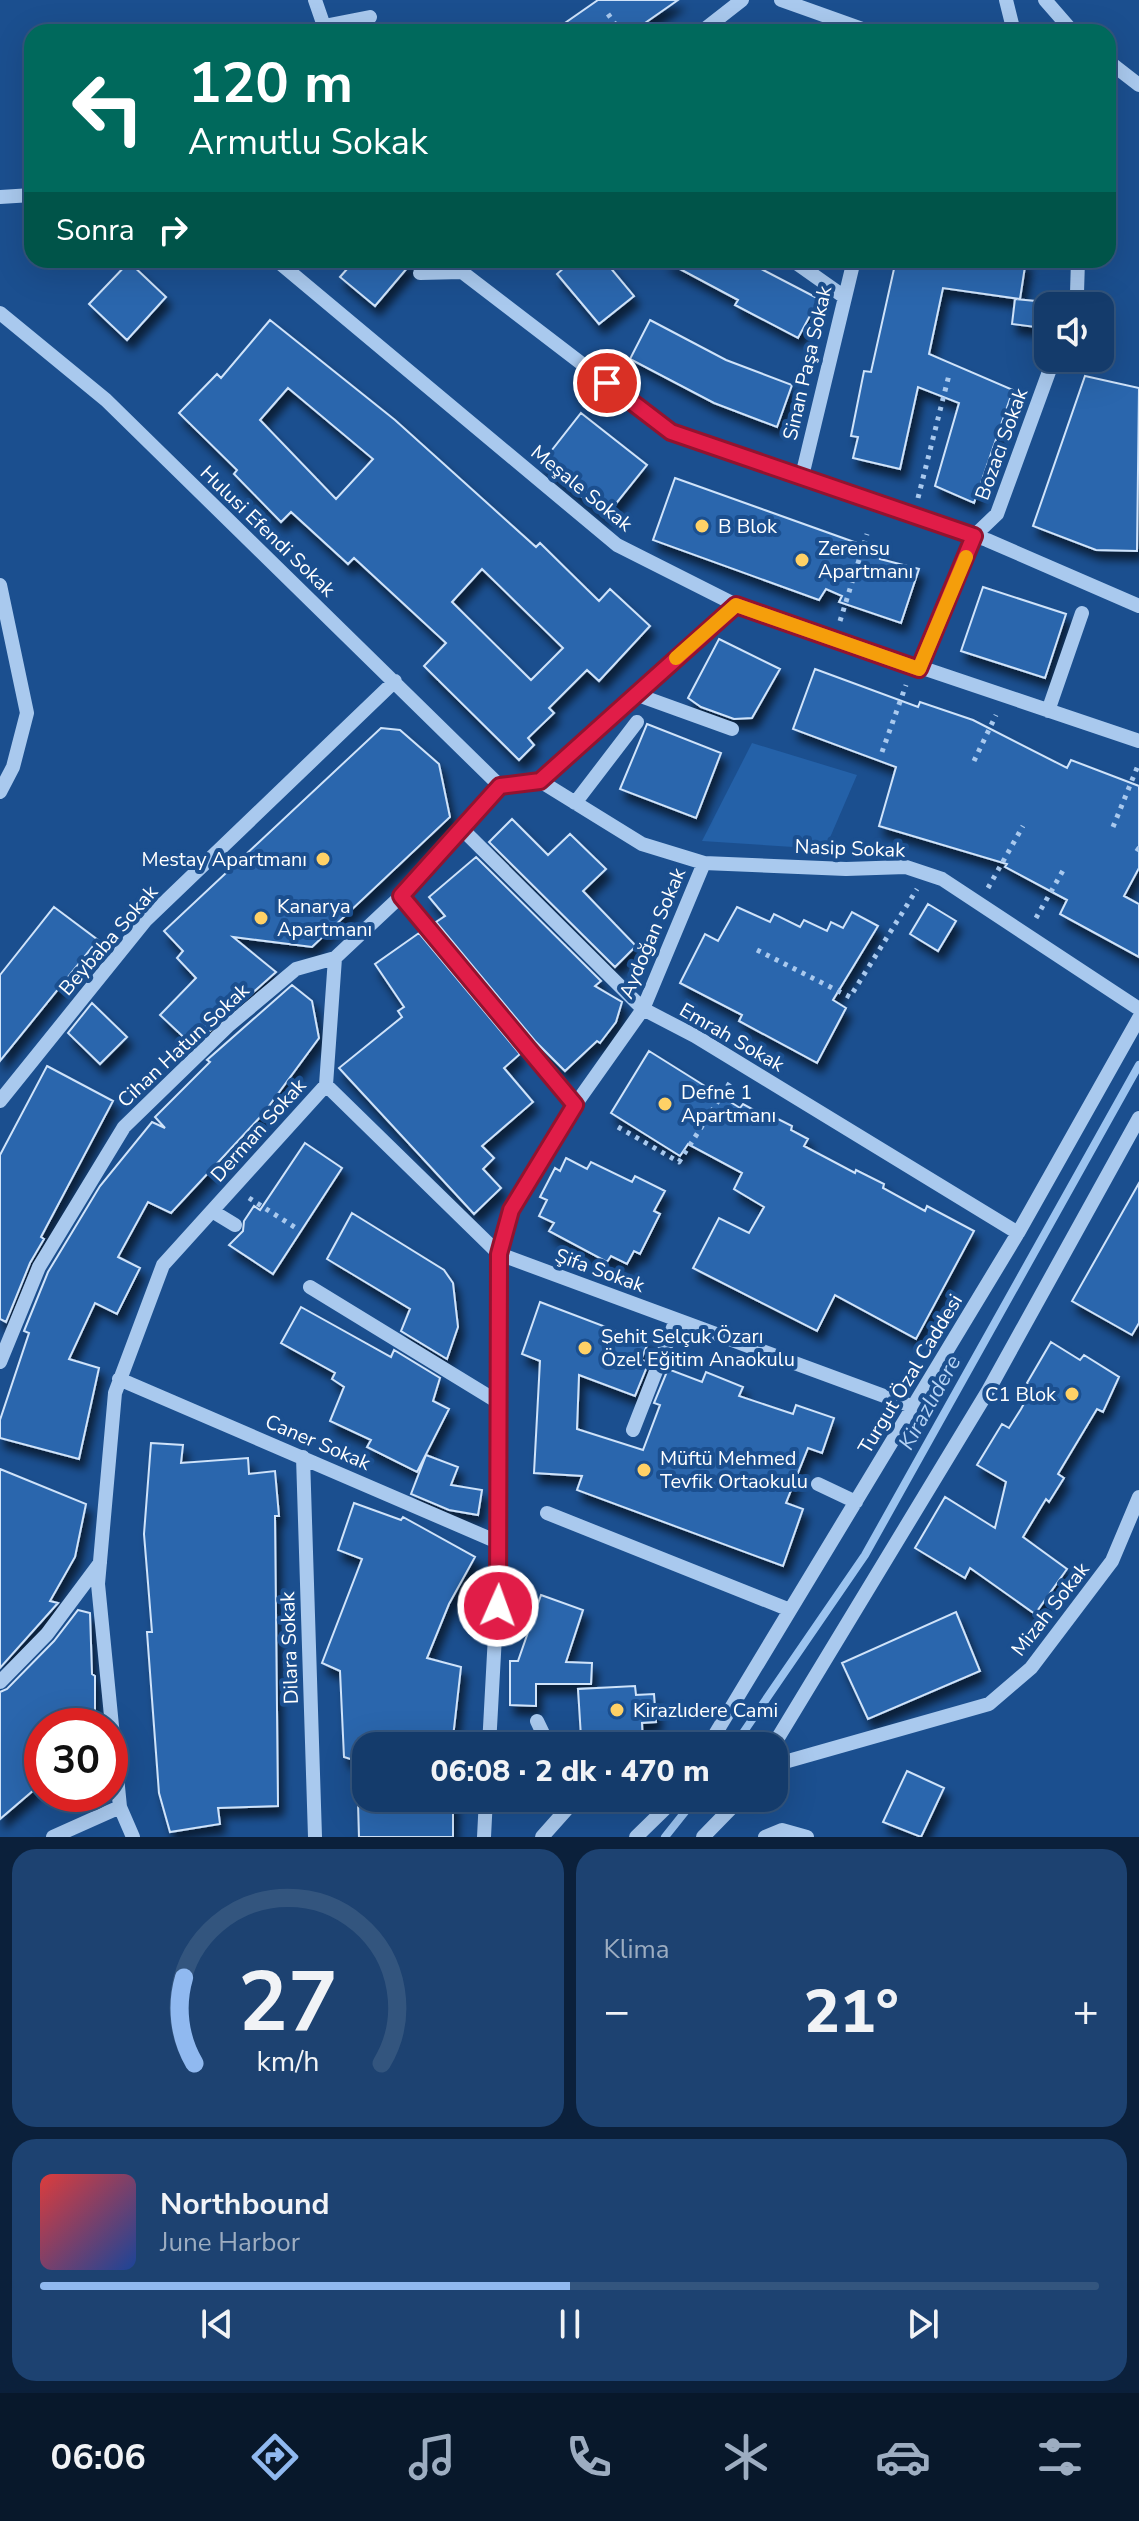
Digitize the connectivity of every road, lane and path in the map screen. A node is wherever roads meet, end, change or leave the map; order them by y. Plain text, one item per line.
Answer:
1 (315, 0) edge
2 (742, 0) edge
3 (781, 0) edge
4 (1006, 0) edge
5 (1045, 0) edge
6 (608, 14) dead end
7 (370, 17) dead end
8 (323, 24) edge
9 (334, 24) edge
10 (615, 24) edge
11 (711, 24) edge
12 (848, 24) edge
13 (1012, 24) edge
14 (1066, 24) edge
15 (1116, 67) edge
16 (1139, 85) edge
17 (24, 196) edge
18 (0, 197) edge
19 (286, 268) edge
20 (803, 268) edge
21 (852, 268) edge
22 (1078, 268) edge
23 (420, 273) dead end
24 (1077, 292) edge
25 (843, 296) junction
26 (0, 313) edge
27 (1049, 372) edge
28 (949, 375) dead end
29 (802, 476) junction
30 (913, 515) junction
31 (867, 534) dead end
32 (974, 536) junction
33 (0, 585) edge
34 (736, 605) junction
35 (1139, 606) edge
36 (1082, 613) dead end
37 (834, 640) junction
38 (916, 668) junction
39 (395, 681) junction
40 (635, 694) junction
41 (1005, 697) junction
42 (1048, 711) junction
43 (637, 722) dead end
44 (732, 729) dead end
45 (1139, 741) edge
46 (882, 752) dead end
47 (974, 761) dead end
48 (1139, 763) edge
49 (540, 781) junction
50 (500, 786) junction
51 (0, 792) edge
52 (575, 803) junction
53 (1023, 826) dead end
54 (1113, 827) dead end
55 (463, 830) junction
56 (704, 863) junction
57 (1065, 867) dead end
58 (927, 874) junction
59 (401, 896) junction
60 (979, 904) junction
61 (1025, 935) junction
62 (757, 950) dead end
63 (335, 958) junction
64 (643, 1009) junction
65 (1139, 1009) edge
66 (1139, 1018) edge
67 (741, 1065) junction
68 (326, 1085) junction
69 (0, 1101) edge
70 (575, 1105) junction
71 (1139, 1118) edge
72 (618, 1127) dead end
73 (233, 1188) junction
74 (212, 1211) junction
75 (235, 1225) dead end
76 (299, 1230) dead end
77 (1018, 1233) junction
78 (499, 1254) junction
79 (310, 1287) dead end
80 (676, 1320) junction
81 (0, 1362) edge
82 (119, 1379) junction
83 (498, 1402) junction
84 (914, 1407) junction
85 (633, 1430) dead end
86 (303, 1457) junction
87 (818, 1484) dead end
88 (1139, 1497) edge
89 (856, 1502) junction
90 (547, 1513) dead end
91 (500, 1543) junction
92 (100, 1563) junction
93 (790, 1610) junction
94 (0, 1682) edge
95 (110, 1708) edge
96 (537, 1721) dead end
97 (490, 1732) edge
98 (542, 1732) edge
99 (716, 1732) edge
100 (781, 1732) edge
101 (788, 1761) edge
102 (109, 1812) edge
103 (122, 1812) edge
104 (485, 1812) edge
105 (564, 1812) edge
106 (662, 1812) edge
107 (727, 1812) edge
108 (53, 1837) edge
109 (133, 1837) edge
110 (315, 1837) edge
111 (484, 1837) edge
112 (542, 1837) edge
113 (636, 1837) edge
114 (703, 1837) edge
115 (765, 1837) edge
116 (807, 1837) edge

1 - 8 street
2 - 11 street
3 - 12 street
4 - 13 street
5 - 14 street
6 - 10 path
7 - 9 street
15 - 16 street
17 - 18 street
19 - 34 street, Meşale Sokak
20 - 25 street
21 - 25 street, Sinan Paşa Sokak
22 - 24 street
23 - 29 street
25 - 29 street, Sinan Paşa Sokak
26 - 39 street, Hulusi Efendi Sokak
27 - 32 street, Bozacı Sokak
28 - 30 path
29 - 30 street
30 - 32 street
31 - 37 path
32 - 35 street
32 - 38 street, Bozacı Sokak
33 - 51 street
34 - 37 street, Meşale Sokak
34 - 40 street
36 - 42 street
37 - 38 street, Meşale Sokak
38 - 41 street, Meşale Sokak
38 - 46 path
39 - 50 street, Hulusi Efendi Sokak
39 - 69 street, Beybaba Sokak
40 - 44 street
40 - 49 street
41 - 42 street, Meşale Sokak
41 - 47 path
42 - 45 street, Meşale Sokak
43 - 52 street
48 - 54 path
49 - 50 street
49 - 52 street, Nasip Sokak
50 - 55 street
52 - 56 street, Nasip Sokak
53 - 60 path
55 - 59 street
55 - 64 street, Emrah Sokak
56 - 58 street, Nasip Sokak
56 - 64 street, Aydoğan Sokak
57 - 61 path
58 - 60 street, Nasip Sokak
58 - 62 path
59 - 63 street
59 - 70 street
60 - 61 street, Nasip Sokak
61 - 65 street, Nasip Sokak
63 - 68 street, Derman Sokak
63 - 81 street, Cihan Hatun Sokak
64 - 67 street, Emrah Sokak
64 - 70 street, Aydoğan Sokak
66 - 77 street, Turgut Özal Caddesi
67 - 72 path
67 - 77 street, Emrah Sokak
68 - 73 street, Derman Sokak
68 - 78 street, Şifa Sokak
70 - 78 street, Aydoğan Sokak
71 - 100 street
73 - 74 street, Derman Sokak
73 - 76 path
74 - 75 street
74 - 82 street, Derman Sokak
77 - 84 street, Turgut Özal Caddesi
78 - 80 street, Şifa Sokak
78 - 83 street, Aydoğan Sokak
79 - 83 street
80 - 84 street, Şifa Sokak
80 - 85 street
82 - 86 street, Caner Sokak
82 - 92 street, Derman Sokak
83 - 91 street, Aydoğan Sokak
84 - 89 street, Turgut Özal Caddesi
86 - 91 street, Caner Sokak
86 - 110 street, Dilara Sokak
87 - 89 street
88 - 101 street, Mizah Sokak
89 - 93 street, Turgut Özal Caddesi
90 - 93 street
91 - 97 street, Aydoğan Sokak
92 - 94 street
92 - 95 street, Derman Sokak
93 - 99 street, Turgut Özal Caddesi
96 - 98 street
102 - 108 street
103 - 109 street, Derman Sokak
104 - 111 street
105 - 112 street
106 - 113 street
107 - 114 street
115 - 116 street

